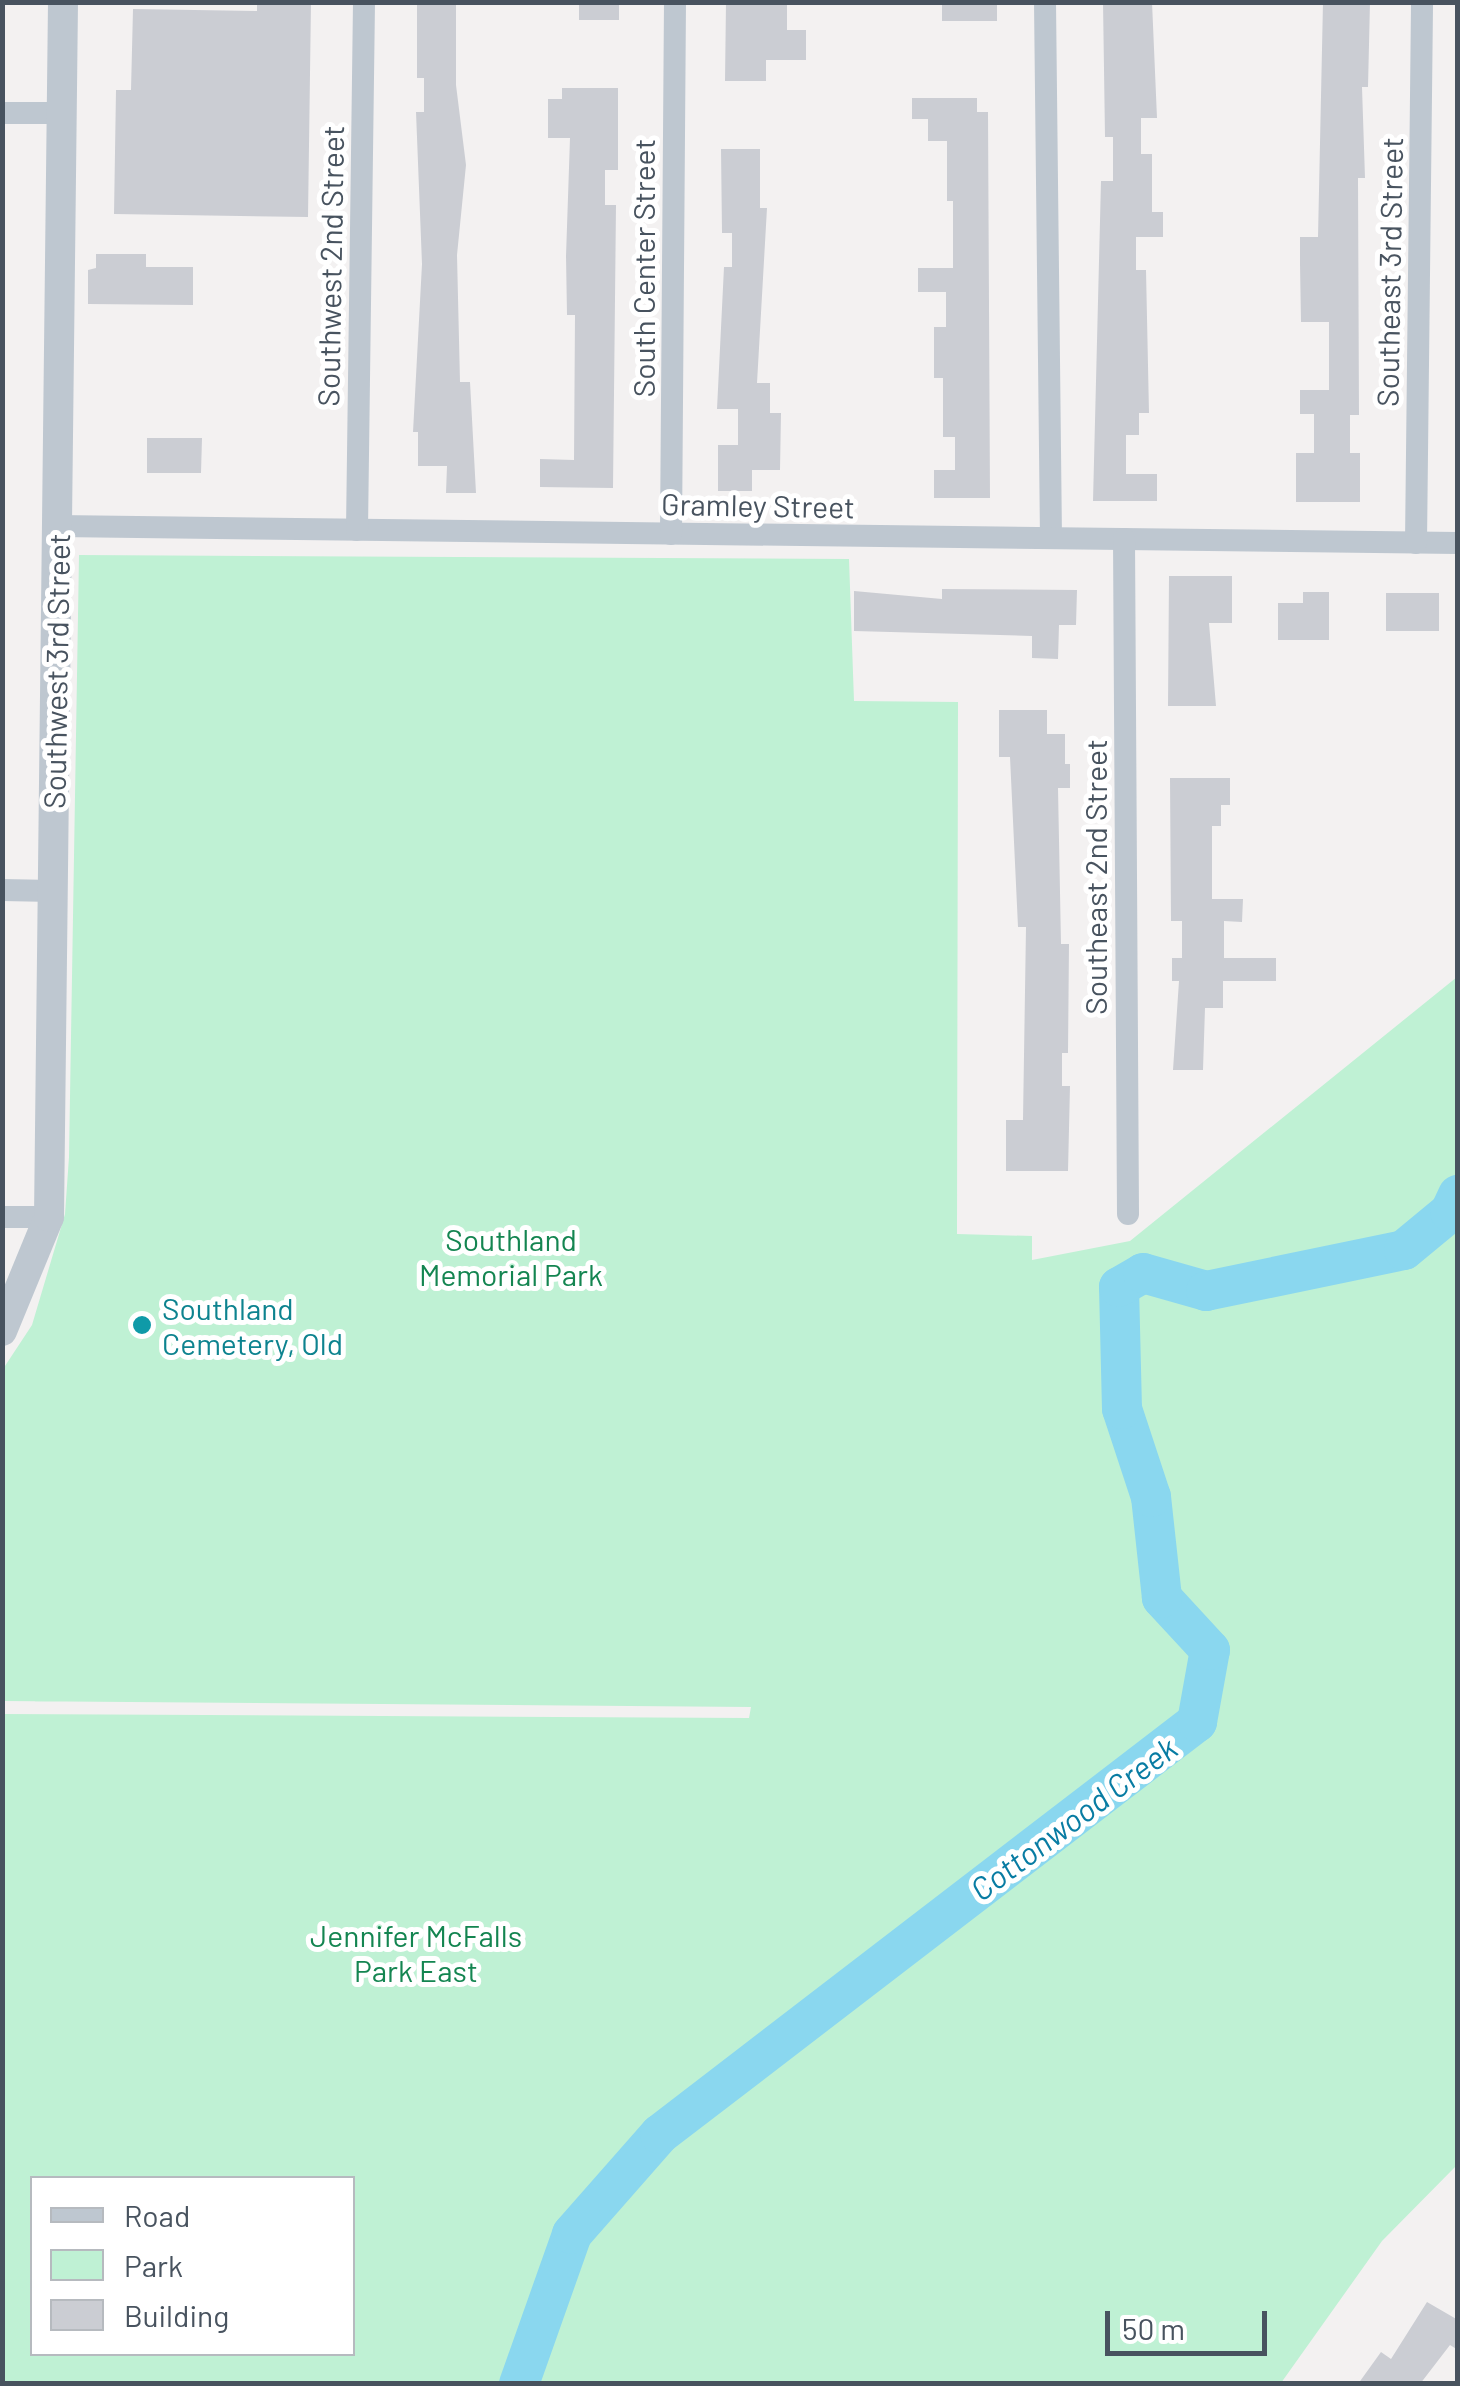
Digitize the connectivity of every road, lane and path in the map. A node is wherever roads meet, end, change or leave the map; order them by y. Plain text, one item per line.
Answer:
1 (63, 2) edge
2 (364, 2) edge
3 (675, 2) edge
4 (1045, 2) edge
5 (1422, 2) edge
6 (2, 113) edge
7 (62, 113) junction
8 (58, 526) junction
9 (357, 530) junction
10 (671, 534) junction
11 (1052, 538) junction
12 (1124, 539) junction
13 (1416, 543) junction
14 (1458, 544) edge
15 (2, 890) edge
16 (53, 891) junction
17 (1128, 1214) dead end
18 (2, 1217) edge
19 (50, 1217) junction
20 (2, 1330) edge

1 - 7 street, Southwest 3rd Street
2 - 9 street, Southwest 2nd Street
3 - 10 street, South Center Street
4 - 11 street
5 - 13 street, Southeast 3rd Street
6 - 7 street
7 - 8 street, Southwest 3rd Street
8 - 9 street, Gramley Street
8 - 16 street, Southwest 3rd Street
9 - 10 street, Gramley Street
10 - 11 street, Gramley Street
11 - 12 street, Gramley Street
12 - 13 street, Gramley Street
12 - 17 street, Southeast 2nd Street
13 - 14 street, Gramley Street
15 - 16 street
16 - 19 street, Southwest 3rd Street
18 - 19 street
19 - 20 street, Southwest 3rd Street

